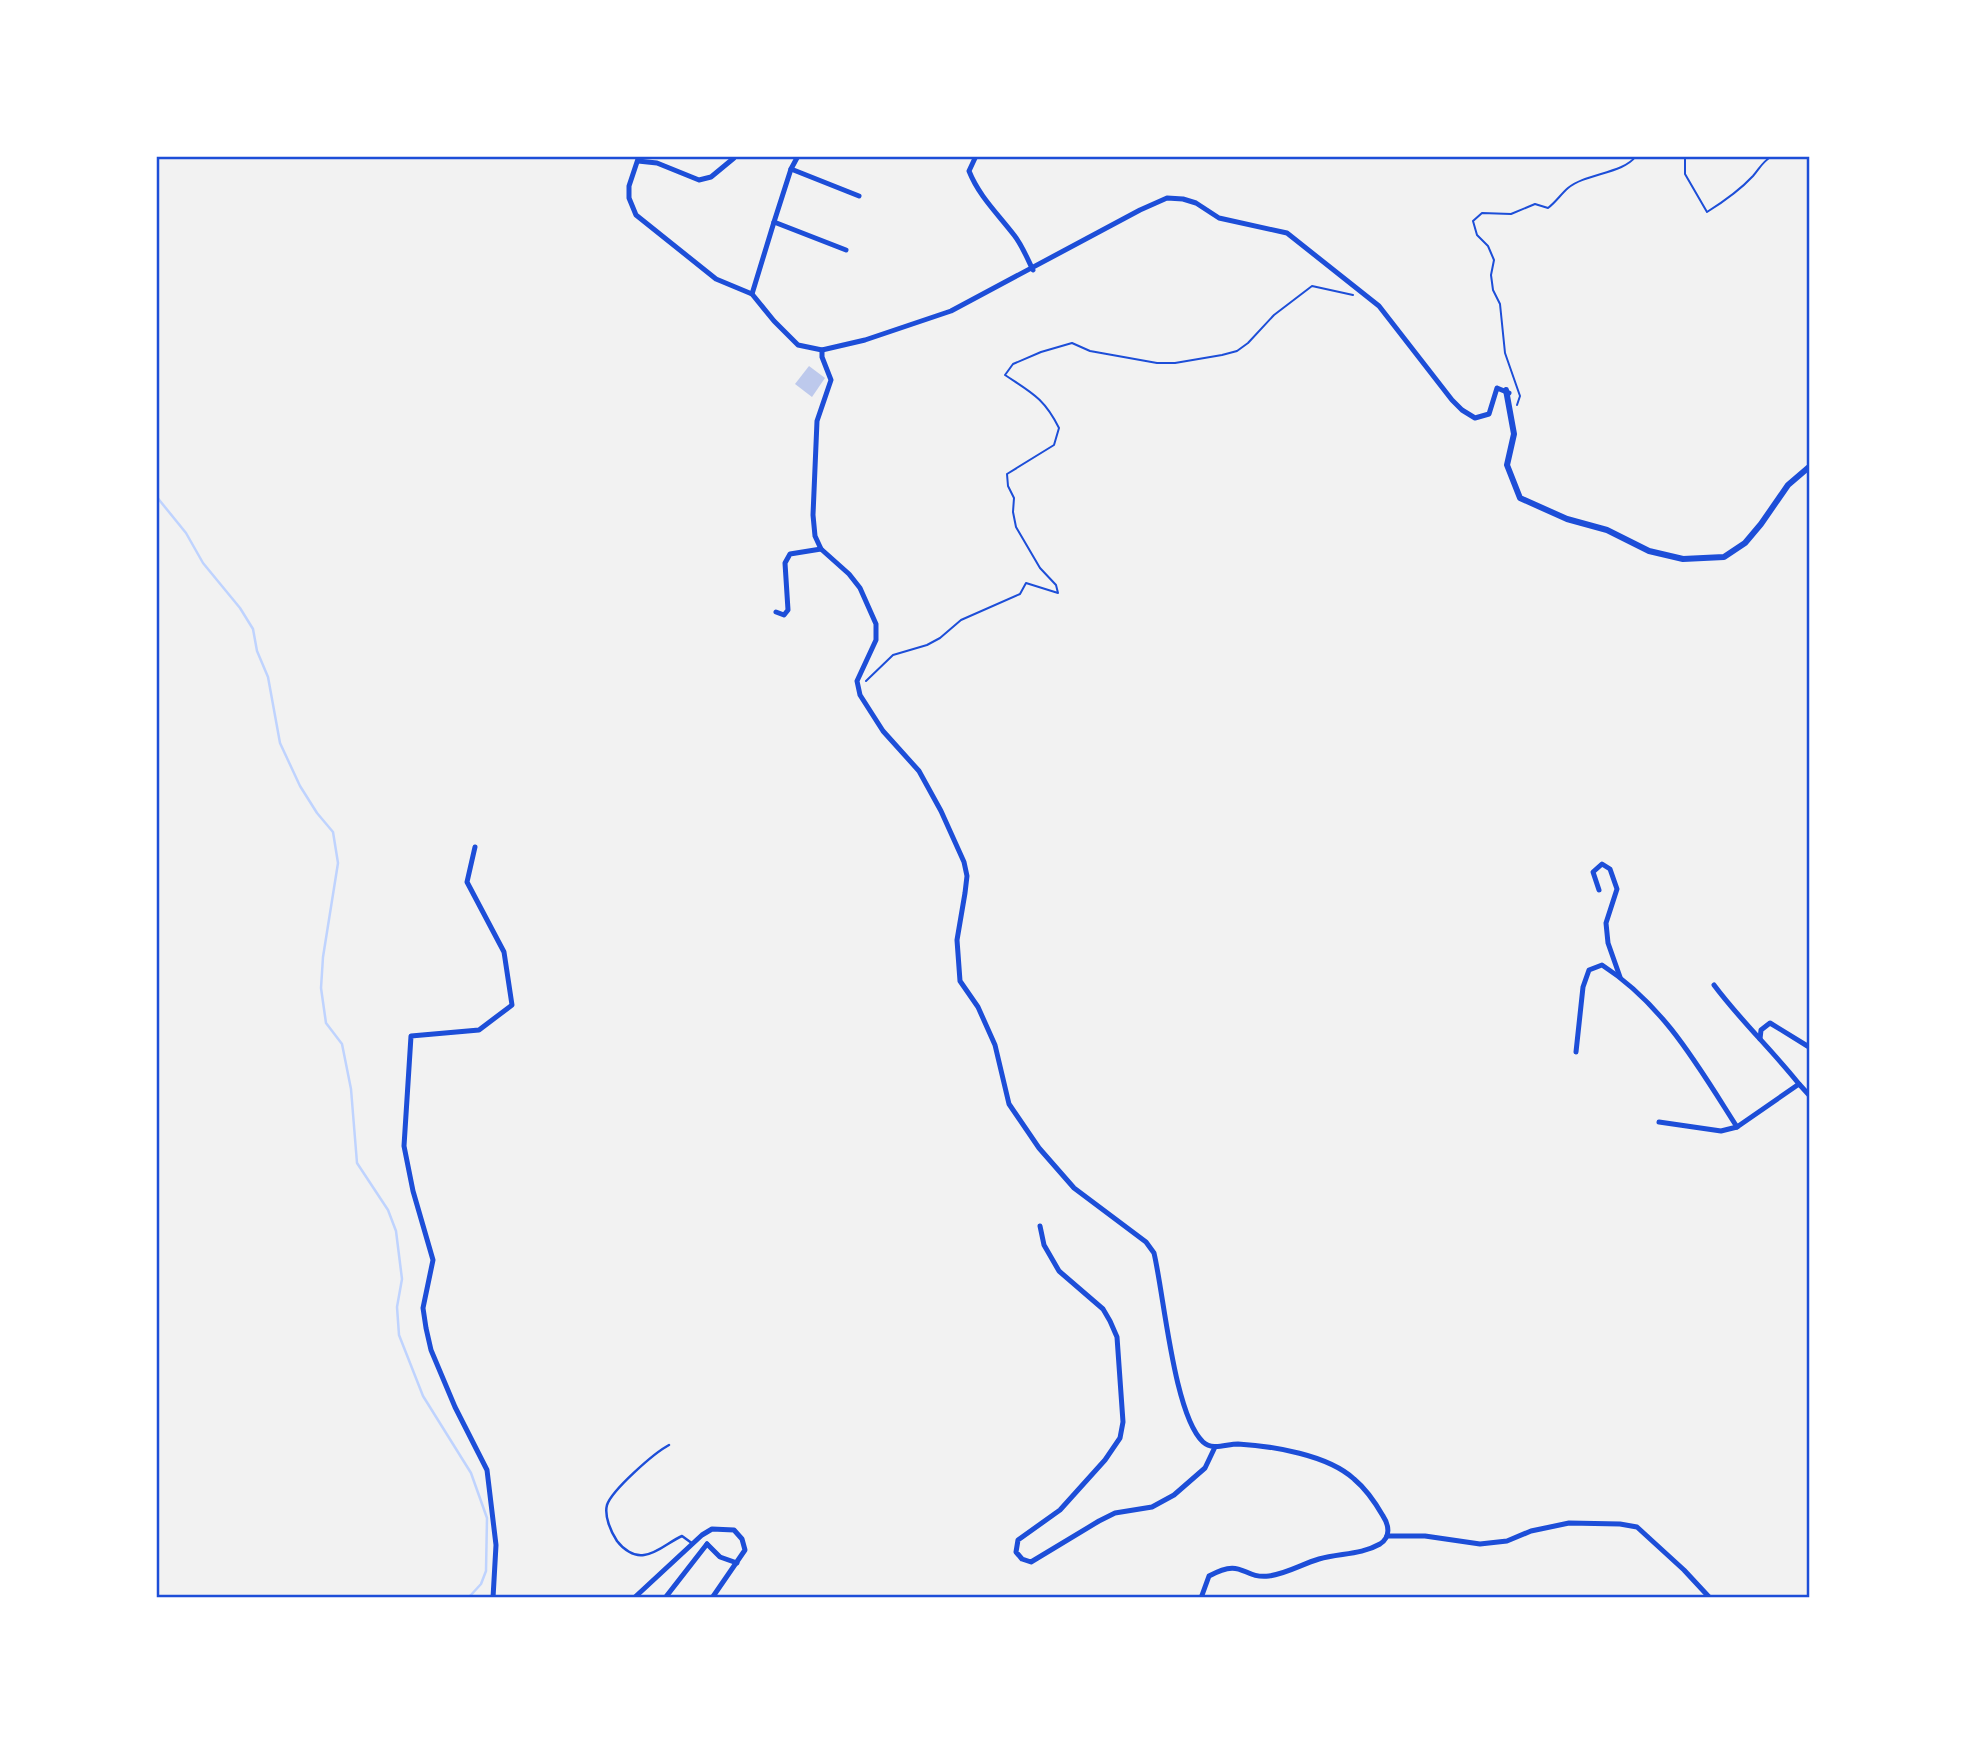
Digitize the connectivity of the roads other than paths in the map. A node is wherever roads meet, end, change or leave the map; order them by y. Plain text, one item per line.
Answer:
1 (798, 156) edge
2 (976, 156) edge
3 (734, 158) dead end
4 (638, 159) edge
5 (790, 169) junction
6 (859, 196) dead end
7 (774, 222) junction
8 (846, 250) dead end
9 (1032, 270) junction
10 (752, 294) junction
11 (821, 350) junction
12 (1508, 392) joint
13 (1809, 467) edge
14 (821, 549) junction
15 (776, 612) dead end
16 (475, 847) dead end
17 (1600, 890) dead end
18 (1620, 977) junction
19 (1714, 985) dead end
20 (1760, 1039) junction
21 (1809, 1047) edge
22 (1576, 1052) dead end
23 (1800, 1084) junction
24 (1809, 1095) edge
25 (1659, 1122) dead end
26 (1737, 1126) junction
27 (1040, 1226) dead end
28 (668, 1445) dead end
29 (1215, 1447) junction
30 (702, 1535) junction
31 (1387, 1536) junction
32 (692, 1544) junction
33 (707, 1544) junction
34 (737, 1563) junction
35 (493, 1598) edge
36 (634, 1598) edge
37 (665, 1598) edge
38 (712, 1598) edge
39 (1201, 1598) edge
40 (1710, 1598) edge

1 - 5 street
2 - 9 street
3 - 4 street
4 - 10 street
5 - 6 street
5 - 7 street
7 - 8 street
7 - 10 street
9 - 11 street
9 - 12 street
10 - 11 street
11 - 14 street
12 - 13 street
14 - 15 street
14 - 29 street
16 - 35 street
17 - 18 street
18 - 22 street
18 - 26 street
19 - 20 street
20 - 21 street
20 - 23 street
23 - 24 street
23 - 26 street
25 - 26 street
27 - 29 street
28 - 32 lane
29 - 31 street
30 - 32 street
30 - 33 street
30 - 34 street
31 - 39 street
31 - 40 street
32 - 36 street
33 - 34 street
33 - 37 street
34 - 38 street

